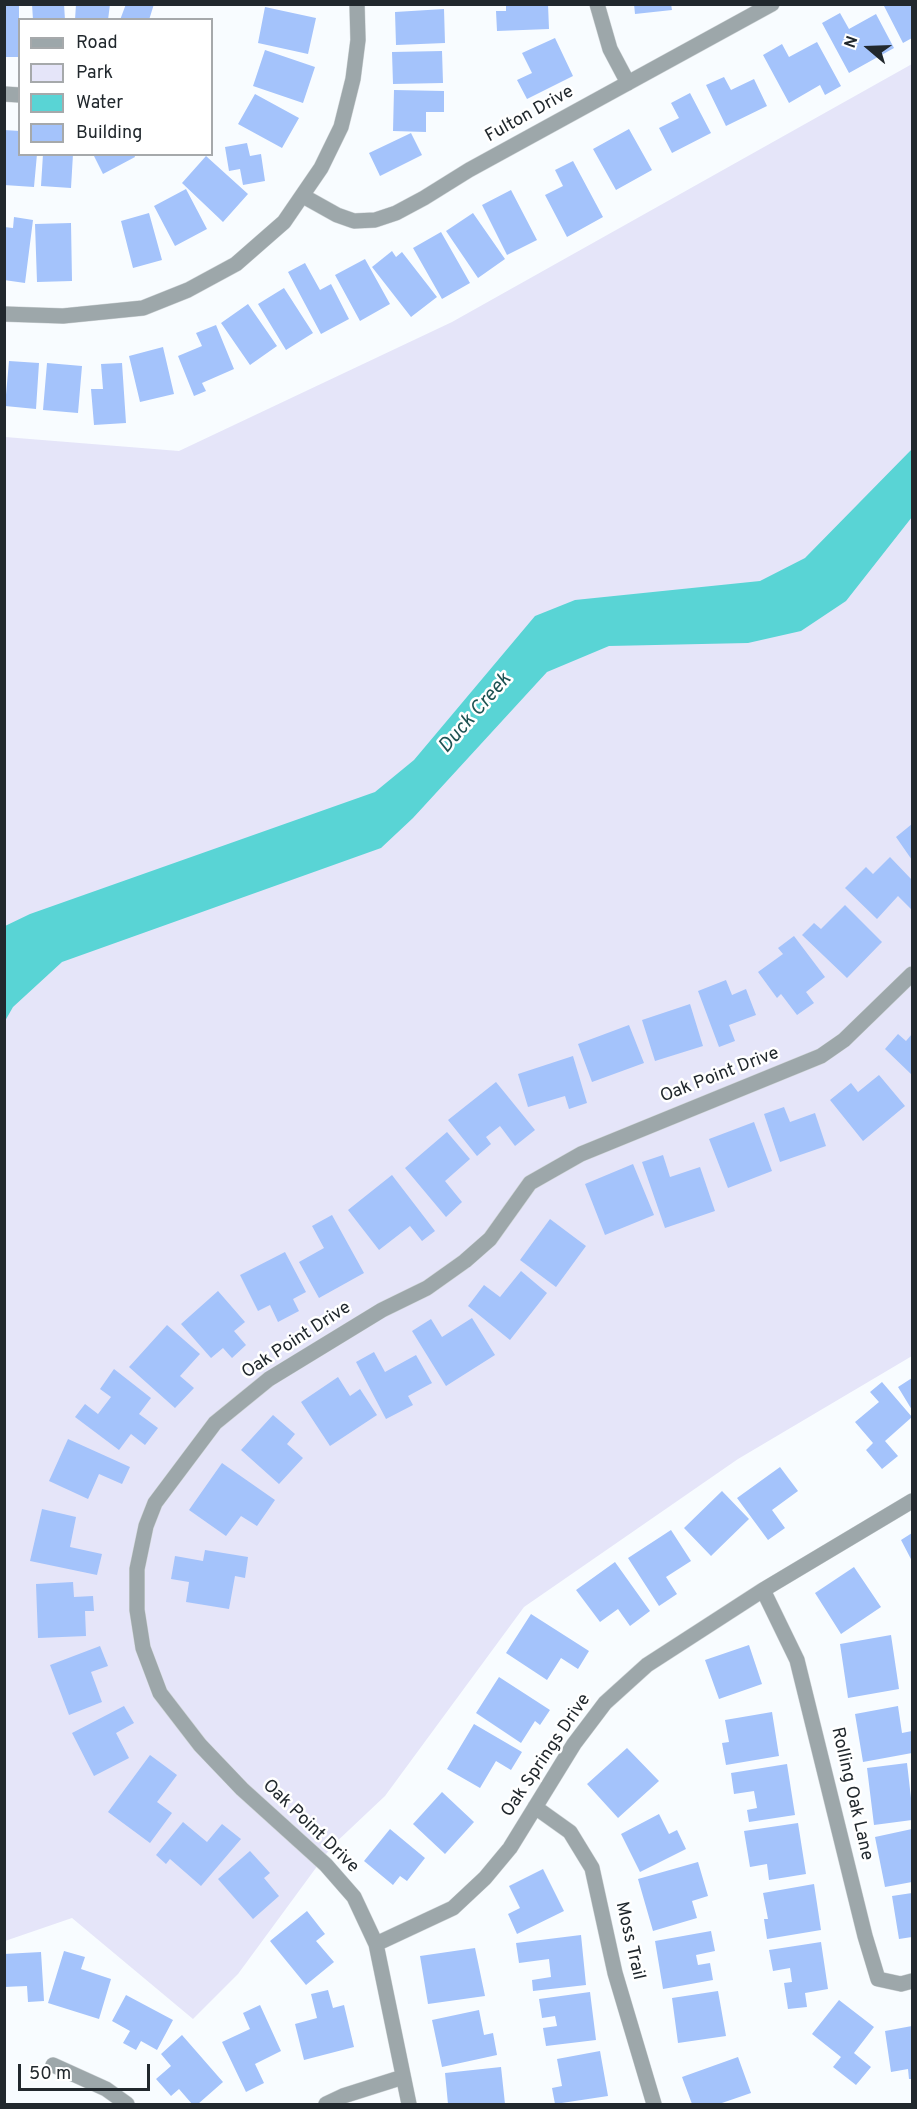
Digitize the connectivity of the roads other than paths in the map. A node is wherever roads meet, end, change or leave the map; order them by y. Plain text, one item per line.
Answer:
1 (357, 4) edge
2 (597, 4) edge
3 (772, 4) edge
4 (628, 83) junction
5 (303, 196) junction
6 (4, 314) edge
7 (912, 974) edge
8 (912, 1501) edge
9 (763, 1590) junction
10 (535, 1807) junction
11 (376, 1944) junction
12 (912, 1981) edge
13 (53, 2065) dead end
14 (403, 2077) junction
15 (127, 2104) edge
16 (326, 2104) edge
17 (409, 2104) edge
18 (654, 2104) edge

1 - 5 street
2 - 4 street
3 - 4 street, Fulton Drive
4 - 5 street, Fulton Drive
5 - 6 street
7 - 11 street, Oak Point Drive
8 - 9 street, Oak Springs Drive
9 - 10 street, Oak Springs Drive
9 - 12 street, Rolling Oak Lane
10 - 11 street, Oak Springs Drive
10 - 18 street, Moss Trail
11 - 14 street, Oak Point Drive
13 - 15 street
14 - 16 street
14 - 17 street, Oak Point Drive

